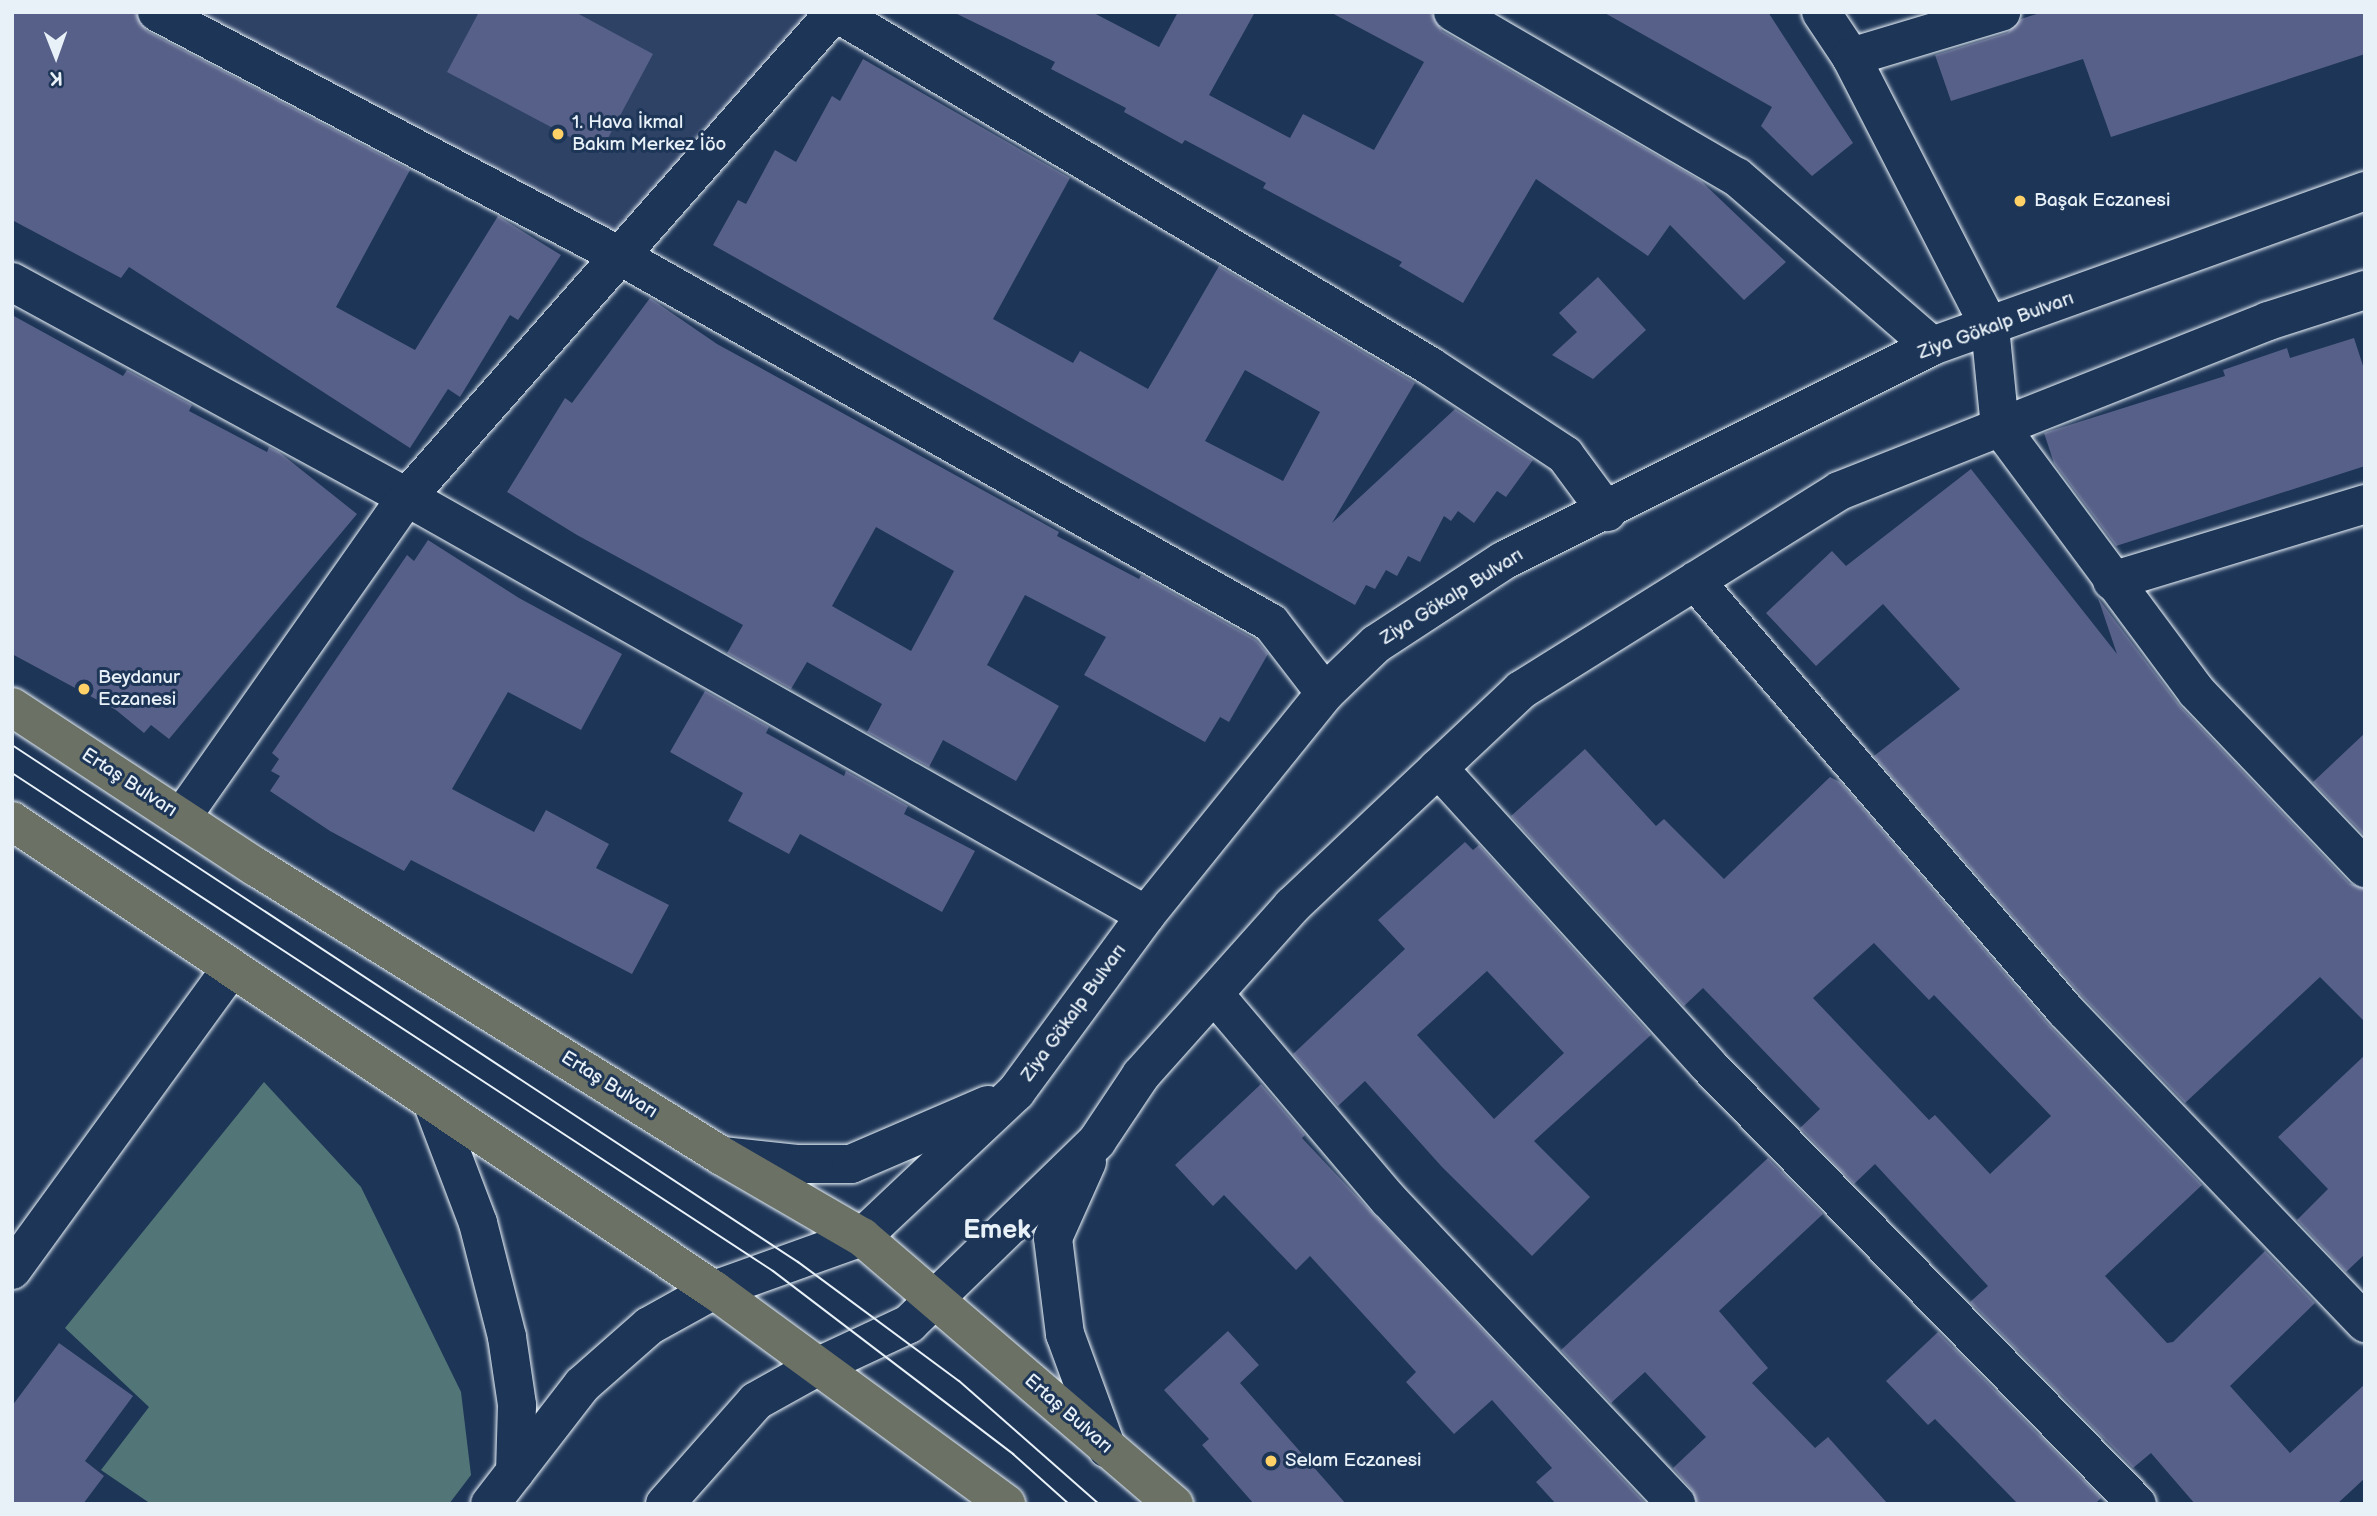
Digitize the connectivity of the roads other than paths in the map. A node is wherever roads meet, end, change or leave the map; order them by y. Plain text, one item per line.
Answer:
1 (157, 12) edge
2 (835, 12) edge
3 (1453, 12) edge
4 (1821, 12) edge
5 (2001, 12) edge
6 (1851, 57) junction
7 (2365, 191) edge
8 (620, 256) junction
9 (12, 282) edge
10 (2365, 289) edge
11 (1990, 327) junction
12 (1932, 346) junction
13 (2000, 427) junction
14 (407, 497) junction
15 (2365, 504) edge
16 (1607, 512) junction
17 (1695, 581) junction
18 (2112, 581) junction
19 (1325, 693) junction
20 (12, 707) edge
21 (1438, 768) junction
22 (181, 818) junction
23 (12, 821) edge
24 (2365, 868) edge
25 (1146, 915) junction
26 (232, 968) junction
27 (1214, 994) junction
28 (1016, 1092) junction
29 (434, 1107) junction
30 (1097, 1141) junction
31 (722, 1156) junction
32 (862, 1237) junction
33 (12, 1270) edge
34 (714, 1290) junction
35 (935, 1299) junction
36 (2365, 1323) edge
37 (817, 1367) junction
38 (1107, 1449) junction
39 (515, 1472) junction
40 (490, 1504) edge
41 (665, 1504) edge
42 (1006, 1504) edge
43 (1174, 1504) edge
44 (1676, 1504) edge
45 (2137, 1504) edge

1 - 8 street
2 - 8 street
2 - 16 street
3 - 12 street
4 - 6 street
5 - 6 street
6 - 11 street
7 - 11 street, Ziya Gökalp Bulvarı
8 - 14 street
8 - 19 street
9 - 14 street
10 - 13 street
11 - 12 street, Ziya Gökalp Bulvarı
11 - 13 street
12 - 16 street, Ziya Gökalp Bulvarı
13 - 17 street
13 - 18 street
14 - 22 street
14 - 25 street
15 - 18 street
16 - 19 street, Ziya Gökalp Bulvarı
17 - 21 street
17 - 36 street
18 - 24 street
19 - 25 street, Ziya Gökalp Bulvarı
20 - 22 main road, Ertaş Bulvarı
21 - 27 street
21 - 45 street
22 - 31 main road, Ertaş Bulvarı
23 - 26 main road
25 - 28 street, Ziya Gökalp Bulvarı
26 - 29 main road
26 - 33 street
27 - 30 street
27 - 44 street
28 - 31 street
28 - 32 street, Ziya Gökalp Bulvarı
29 - 34 main road
29 - 39 street
30 - 35 street
30 - 38 street
31 - 32 main road, Ertaş Bulvarı
32 - 34 street
32 - 35 main road, Ertaş Bulvarı
34 - 37 main road
34 - 39 street
35 - 37 street
35 - 38 main road, Ertaş Bulvarı
37 - 41 street
37 - 42 main road
38 - 43 main road, Ertaş Bulvarı
39 - 40 street

